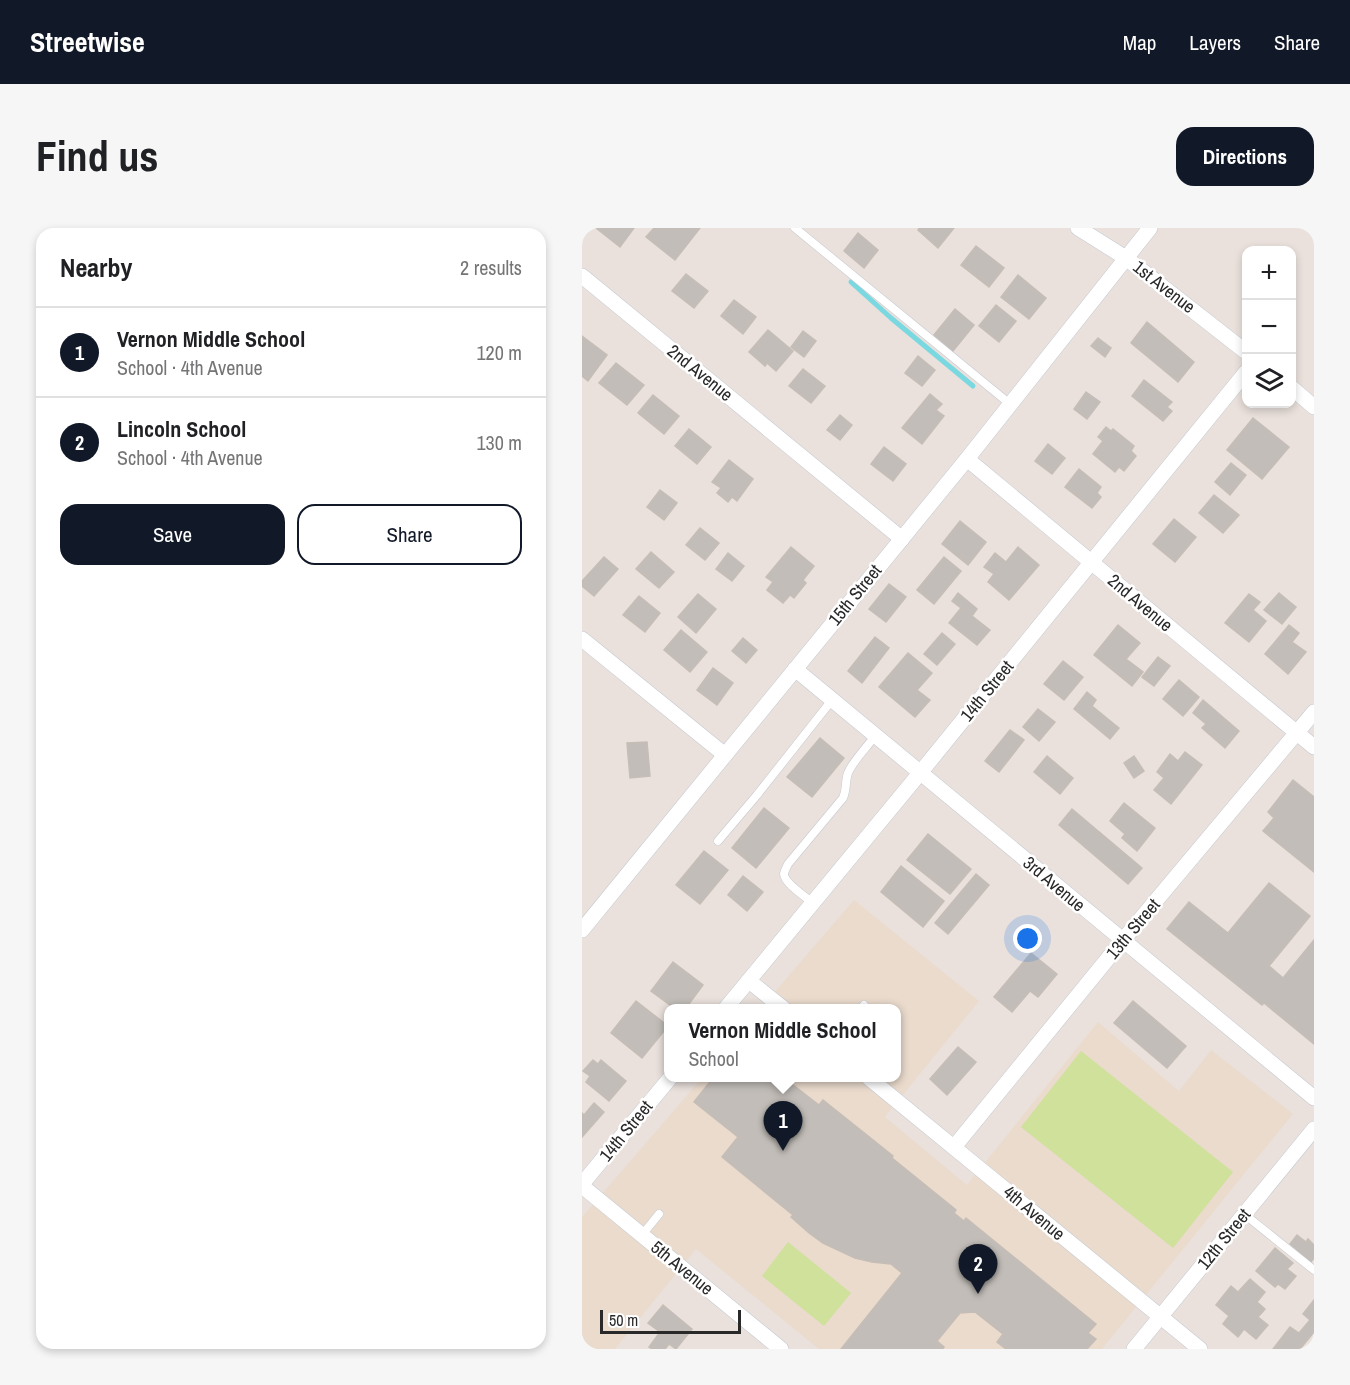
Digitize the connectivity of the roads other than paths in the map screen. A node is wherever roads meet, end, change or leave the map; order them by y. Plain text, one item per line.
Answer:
1 (795, 228) edge
2 (1077, 228) edge
3 (1150, 228) edge
4 (1126, 258) junction
5 (582, 276) edge
6 (1242, 348) edge
7 (1242, 377) edge
8 (1296, 391) edge
9 (1010, 404) junction
10 (1314, 407) edge
11 (967, 459) junction
12 (902, 539) junction
13 (1092, 563) junction
14 (582, 639) edge
15 (795, 669) junction
16 (832, 700) junction
17 (1314, 712) edge
18 (1297, 734) junction
19 (875, 736) junction
20 (1314, 747) edge
21 (725, 755) junction
22 (920, 773) junction
23 (718, 841) dead end
24 (813, 903) junction
25 (582, 930) edge
26 (1123, 940) junction
27 (749, 981) junction
28 (729, 1004) edge
29 (778, 1004) edge
30 (666, 1082) edge
31 (875, 1082) edge
32 (1314, 1098) edge
33 (1314, 1129) edge
34 (954, 1147) junction
35 (583, 1188) edge
36 (659, 1214) dead end
37 (1244, 1215) junction
38 (642, 1235) junction
39 (1314, 1270) edge
40 (1160, 1317) junction
41 (781, 1349) edge
42 (1134, 1349) edge
43 (1200, 1349) edge

1 - 9 lane
2 - 4 street, 1st Avenue
3 - 4 street, 15th Street
4 - 6 street, 1st Avenue
4 - 9 street, 15th Street
5 - 12 street, 2nd Avenue
7 - 13 street, 14th Street
8 - 10 street
9 - 11 street, 15th Street
11 - 12 street, 15th Street
11 - 13 street, 2nd Avenue
12 - 15 street, 15th Street
13 - 18 street, 2nd Avenue
13 - 22 street, 14th Street
14 - 21 street
15 - 16 street, 3rd Avenue
15 - 21 street, 15th Street
16 - 19 street, 3rd Avenue
16 - 23 lane
17 - 18 street, 13th Street
18 - 20 street, 2nd Avenue
18 - 26 street, 13th Street
19 - 22 street, 3rd Avenue
19 - 24 lane
21 - 25 street, 15th Street
22 - 24 street, 14th Street
22 - 26 street, 3rd Avenue
24 - 27 street, 14th Street
26 - 32 street, 3rd Avenue
26 - 34 street, 13th Street
27 - 28 street, 14th Street
27 - 29 street
30 - 35 street, 14th Street
31 - 34 street, 4th Avenue
33 - 37 street, 12th Street
34 - 40 street, 4th Avenue
35 - 38 street, 5th Avenue
36 - 38 lane
37 - 39 lane
37 - 40 street, 12th Street
38 - 41 street, 5th Avenue
40 - 42 street, 12th Street
40 - 43 street, 4th Avenue

